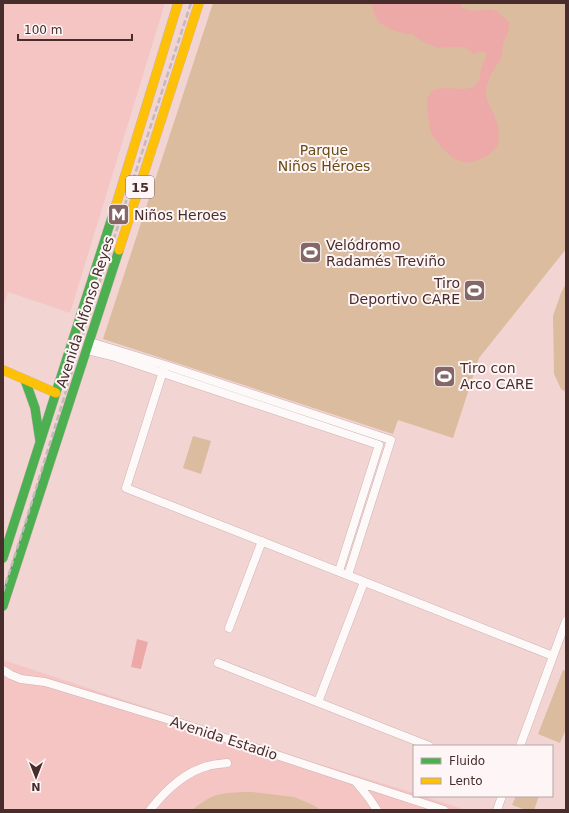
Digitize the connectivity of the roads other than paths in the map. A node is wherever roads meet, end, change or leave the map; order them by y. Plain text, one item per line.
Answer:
1 (178, 3) edge
2 (199, 3) edge
3 (172, 88) junction
4 (145, 112) junction
5 (89, 346) junction
6 (164, 369) junction
7 (3, 370) edge
8 (80, 372) junction
9 (25, 380) junction
10 (217, 387) junction
11 (56, 393) junction
12 (50, 411) junction
13 (40, 441) junction
14 (262, 541) junction
15 (3, 558) edge
16 (339, 571) junction
17 (348, 575) junction
18 (364, 582) junction
19 (3, 606) edge
20 (566, 621) edge
21 (229, 628) dead end
22 (553, 656) junction
23 (218, 663) dead end
24 (3, 670) edge
25 (318, 702) junction
26 (426, 745) edge
27 (520, 745) edge
28 (227, 764) dead end
29 (355, 781) junction
30 (502, 797) edge
31 (150, 810) edge
32 (377, 810) edge
33 (444, 810) edge
34 (497, 810) edge

1 - 4 main road, Avenida Alfonso Reyes / 15
2 - 3 main road, Avenida Alfonso Reyes / 15
3 - 4 main road
3 - 5 main road, Avenida Alfonso Reyes / 15
4 - 11 main road, Avenida Alfonso Reyes / 15
5 - 6 street
5 - 8 main road, Avenida Alfonso Reyes / 15
6 - 10 street
6 - 14 street
7 - 9 main road
8 - 12 main road
8 - 19 main road, Avenida Alfonso Reyes / 15
9 - 11 main road
9 - 13 main road
10 - 16 street
10 - 17 street
11 - 12 main road, Avenida Alfonso Reyes / 15
12 - 13 main road, Avenida Alfonso Reyes / 15
13 - 15 main road, Avenida Alfonso Reyes / 15
14 - 16 street
14 - 21 street
16 - 17 street
17 - 18 street
18 - 22 street
18 - 25 street
20 - 22 street
22 - 27 street
23 - 25 street
24 - 29 street, Avenida Estadio
25 - 26 street
28 - 31 street
29 - 32 street
29 - 33 street, Avenida Estadio
30 - 34 street

